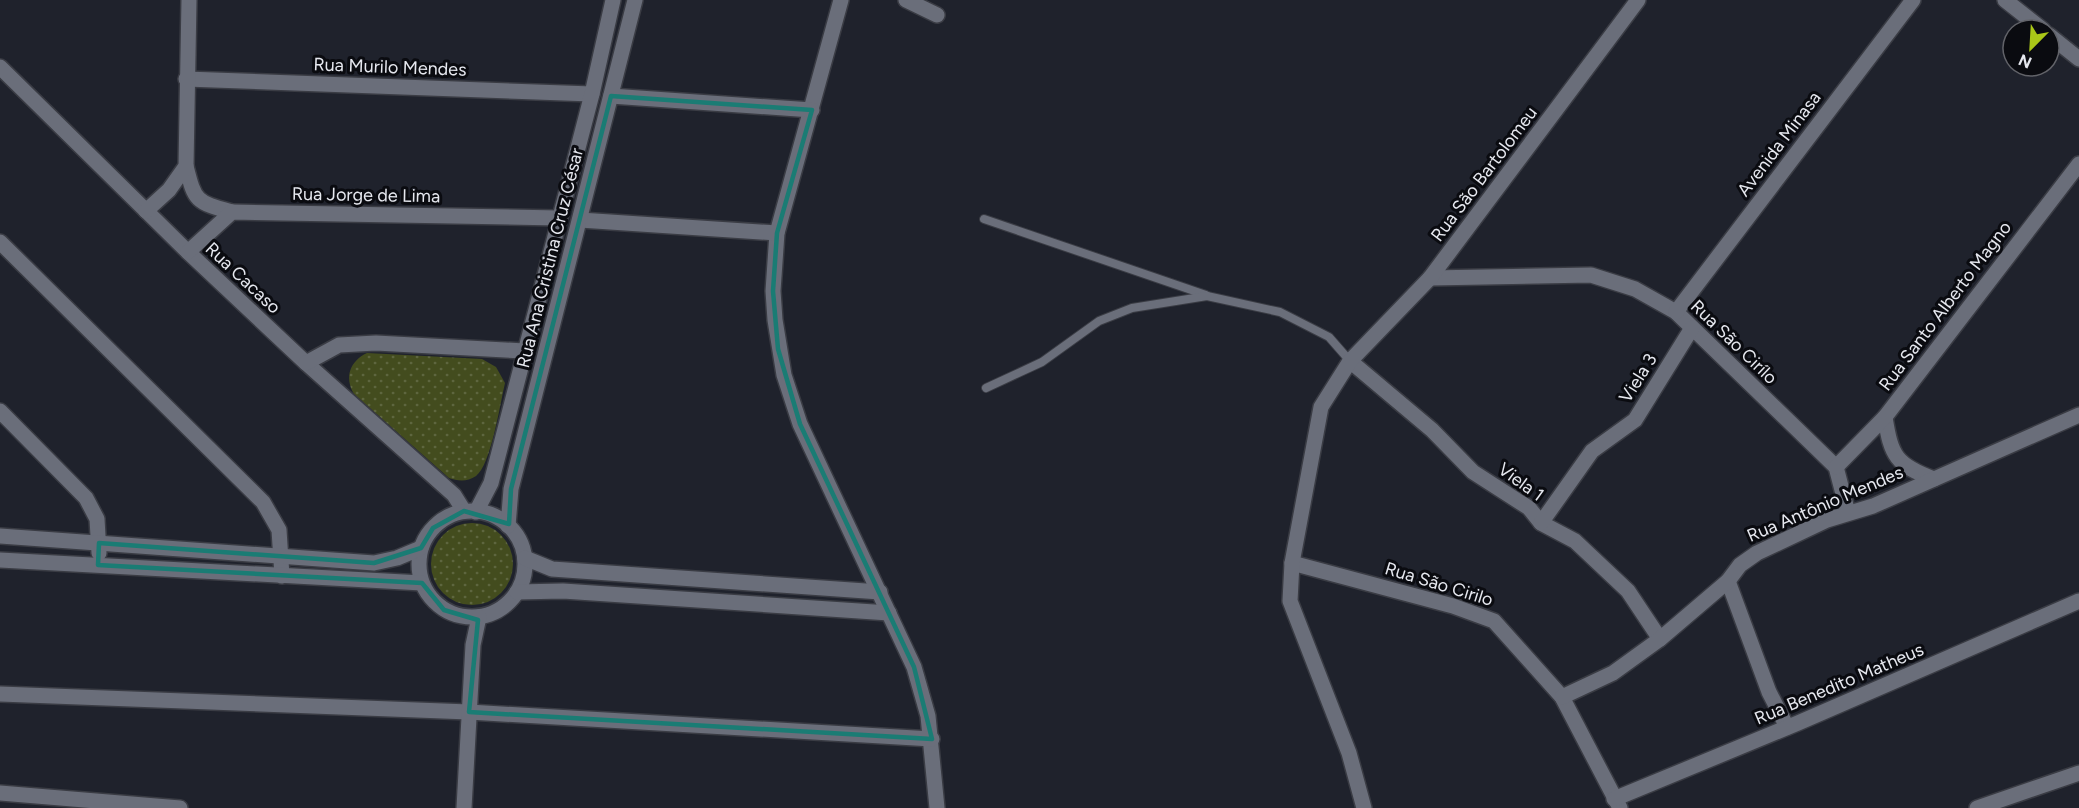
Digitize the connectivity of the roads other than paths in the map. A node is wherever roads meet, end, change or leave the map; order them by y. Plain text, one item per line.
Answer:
1 (189, 0) edge
2 (613, 0) edge
3 (635, 0) edge
4 (841, 0) edge
5 (906, 0) edge
6 (1638, 0) edge
7 (1913, 0) edge
8 (2005, 0) edge
9 (937, 15) dead end
10 (2028, 18) edge
11 (2061, 45) edge
12 (2079, 59) edge
13 (0, 67) edge
14 (186, 79) junction
15 (592, 94) junction
16 (611, 96) junction
17 (812, 110) junction
18 (2079, 164) edge
19 (186, 166) junction
20 (146, 211) junction
21 (232, 212) junction
22 (559, 218) junction
23 (984, 219) dead end
24 (580, 220) junction
25 (777, 233) junction
26 (0, 242) edge
27 (188, 252) junction
28 (1430, 278) junction
29 (1207, 296) junction
30 (1676, 312) junction
31 (1692, 328) junction
32 (524, 351) junction
33 (1350, 361) junction
34 (306, 363) junction
35 (986, 388) dead end
36 (0, 411) edge
37 (2079, 415) edge
38 (1885, 417) junction
39 (1836, 467) junction
40 (1934, 478) junction
41 (470, 511) junction
42 (1848, 513) junction
43 (1541, 523) junction
44 (508, 526) junction
45 (0, 536) edge
46 (99, 543) junction
47 (421, 548) junction
48 (283, 556) junction
49 (525, 558) junction
50 (0, 560) edge
51 (1292, 563) junction
52 (98, 566) junction
53 (282, 576) junction
54 (1728, 581) junction
55 (422, 583) junction
56 (517, 592) junction
57 (880, 592) junction
58 (2079, 601) edge
59 (889, 613) junction
60 (479, 617) junction
61 (1660, 639) junction
62 (0, 694) edge
63 (1562, 697) junction
64 (469, 712) junction
65 (1787, 728) junction
66 (932, 739) junction
67 (2079, 773) edge
68 (0, 794) edge
69 (1617, 803) edge
70 (180, 808) edge
71 (464, 808) edge
72 (937, 808) edge
73 (1364, 808) edge
74 (1977, 808) edge

1 - 14 street, Rua Jorge de Lima
2 - 15 street, Rua Ana Cristina Cruz César
3 - 16 street, Rua Ana Cristina Cruz César
4 - 17 street
5 - 9 street
6 - 28 street, Rua São Bartolomeu
7 - 30 street, Avenida Minasa
8 - 10 street
11 - 12 street
13 - 20 street, Rua Cacaso
14 - 15 street, Rua Murilo Mendes
14 - 19 street, Rua Jorge de Lima
15 - 22 street, Rua Ana Cristina Cruz César
16 - 17 street
16 - 24 street, Rua Ana Cristina Cruz César
17 - 25 street
18 - 38 street, Rua Santo Alberto Magno
19 - 20 street
19 - 21 street, Rua Jorge de Lima
20 - 27 street, Rua Cacaso
21 - 22 street, Rua Jorge de Lima
21 - 27 street
22 - 32 street, Rua Ana Cristina Cruz César
23 - 29 lane
24 - 25 street
24 - 44 street, Rua Ana Cristina Cruz César
25 - 57 street
26 - 48 street
27 - 34 street, Rua Cacaso
28 - 30 street, Rua São Cirílo
28 - 33 street, Rua São Bartolomeu
29 - 33 lane
29 - 35 lane
30 - 31 street, Rua São Cirílo
31 - 39 street, Rua São Cirílo
31 - 43 street, Viela 3
32 - 34 street
32 - 41 street, Rua Ana Cristina Cruz César
33 - 43 street, Viela 1
33 - 51 street
34 - 41 street, Rua Cacaso
36 - 46 street
37 - 40 street, Rua Antônio Mendes
38 - 39 street, Rua Santo Alberto Magno
38 - 40 street, Rua Antônio Mendes
39 - 42 street
40 - 42 street, Rua Antônio Mendes
41 - 44 street
41 - 47 street
42 - 54 street, Rua Antônio Mendes
43 - 61 street, Viela 1
44 - 49 street
45 - 46 street
46 - 48 street
46 - 52 street
47 - 48 street
47 - 55 street
48 - 53 street
49 - 56 street
49 - 57 street
50 - 52 street
51 - 63 street, Rua São Cirilo
51 - 73 street
52 - 53 street
53 - 55 street
54 - 61 street, Rua Antônio Mendes
54 - 65 street
55 - 60 street
56 - 59 street
56 - 60 street
57 - 59 street
58 - 65 street, Rua Benedito Matheus
59 - 66 street
60 - 64 street
61 - 63 street, Rua Antônio Mendes
62 - 64 street
63 - 69 street, Rua São Cirilo
64 - 66 street
64 - 71 street
65 - 69 street, Rua Benedito Matheus
66 - 72 street
67 - 74 street
68 - 70 street

